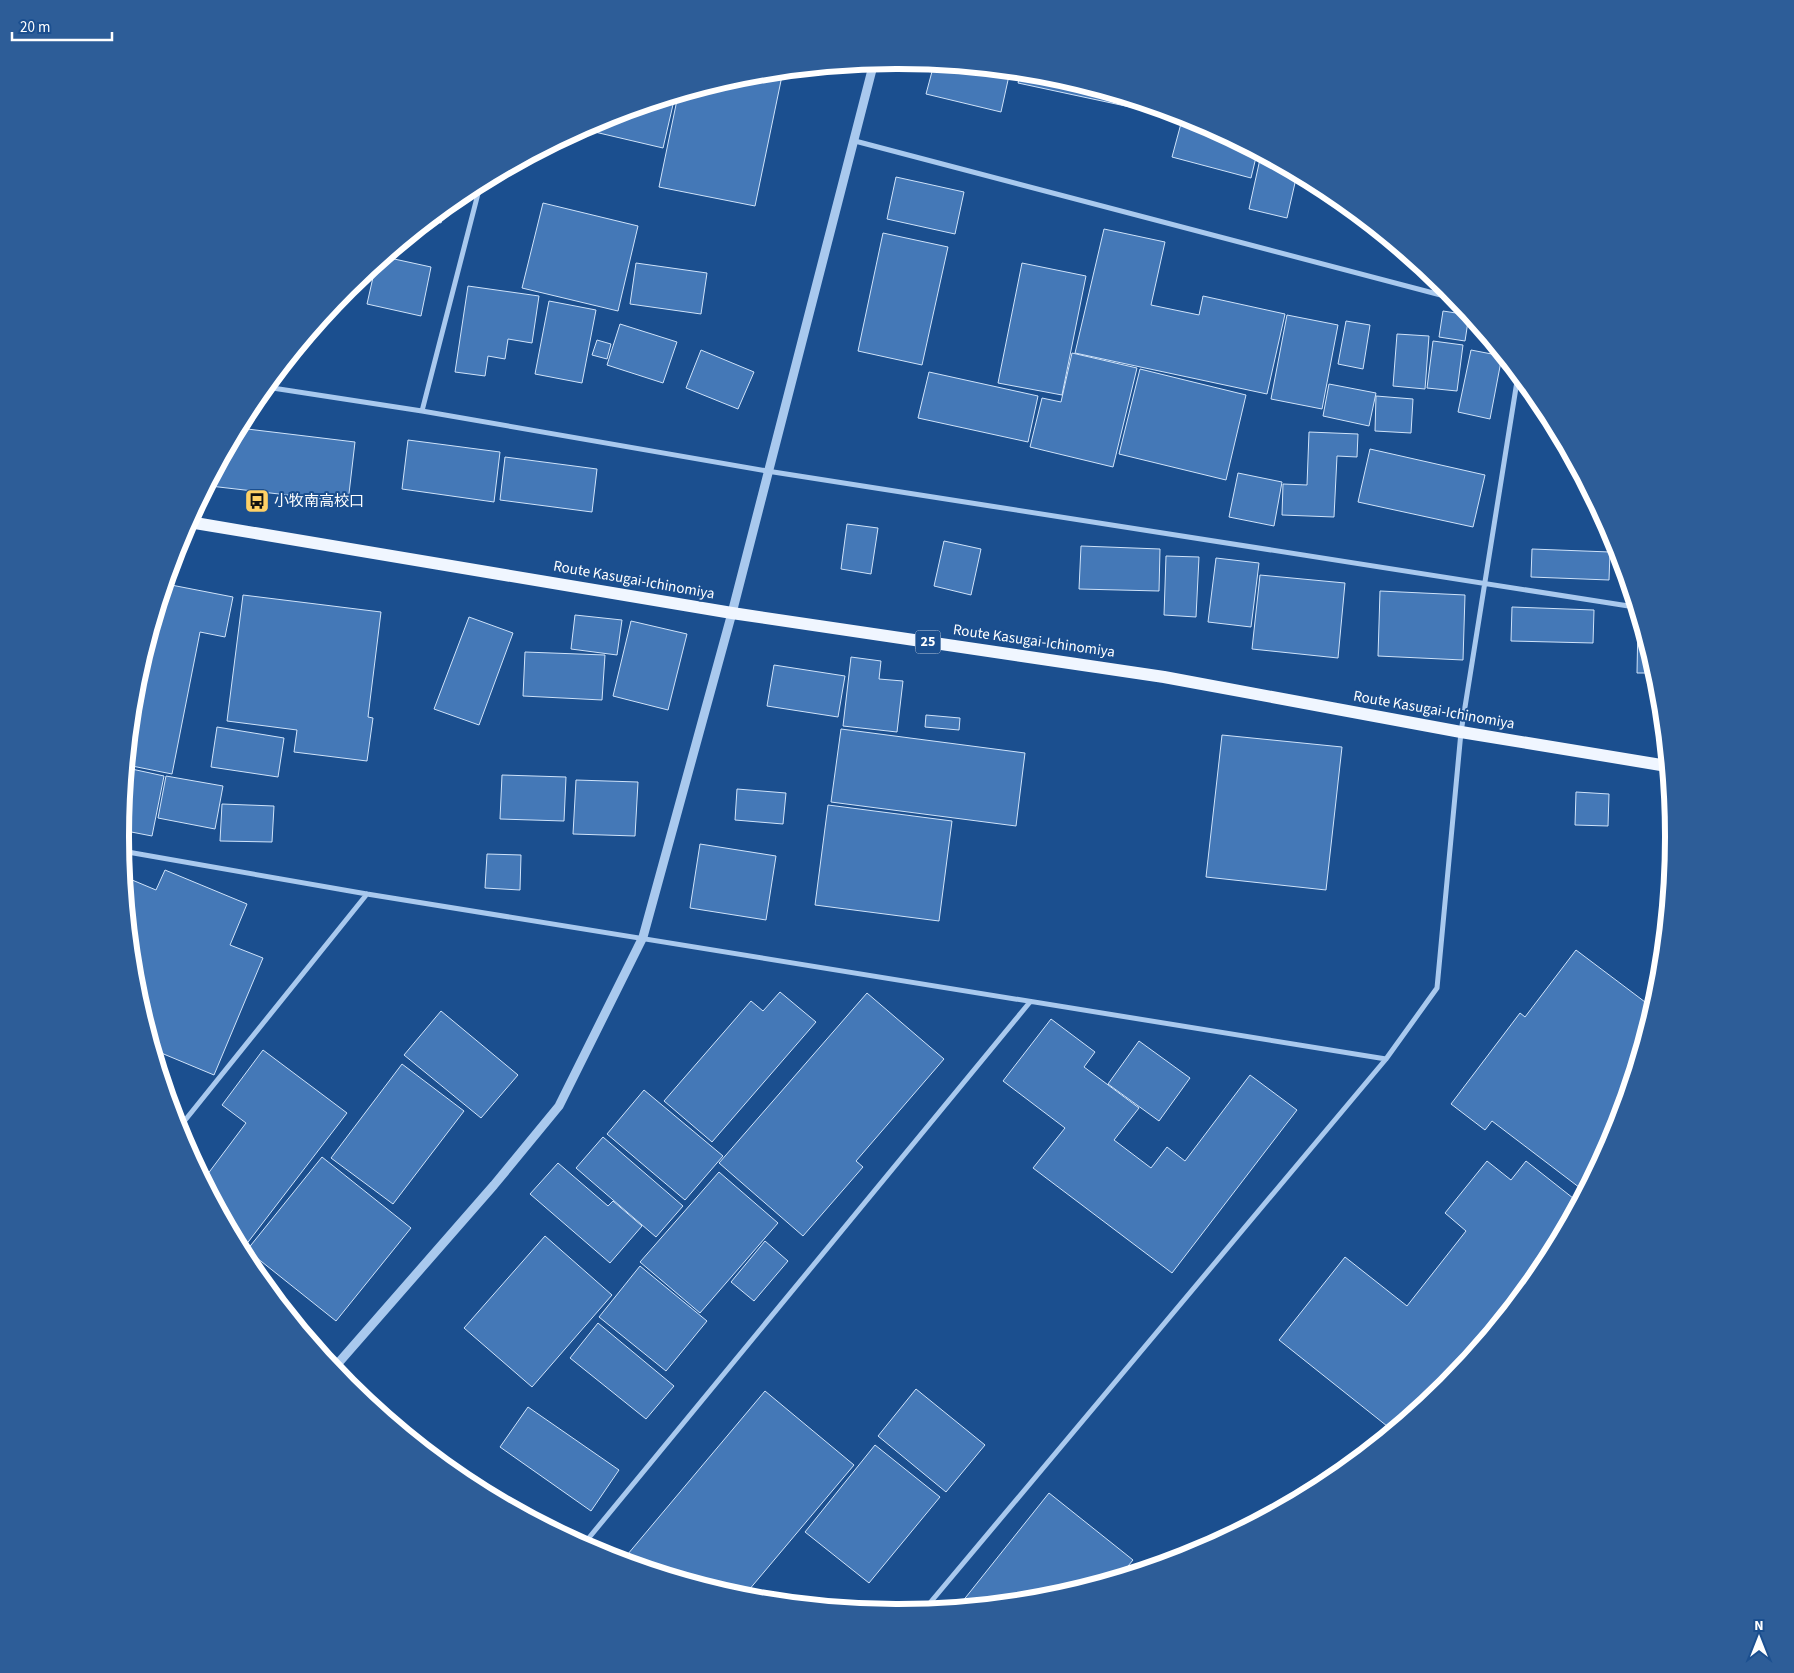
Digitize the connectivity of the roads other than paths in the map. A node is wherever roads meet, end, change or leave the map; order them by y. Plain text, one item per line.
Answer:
1 (872, 69) edge
2 (855, 141) junction
3 (478, 193) edge
4 (1442, 296) edge
5 (1517, 384) edge
6 (274, 388) edge
7 (422, 411) junction
8 (767, 471) junction
9 (197, 523) edge
10 (1484, 585) junction
11 (1629, 606) edge
12 (732, 613) junction
13 (1462, 732) junction
14 (1661, 765) edge
15 (130, 852) edge
16 (367, 894) junction
17 (644, 937) junction
18 (1030, 1002) junction
19 (1386, 1059) junction
20 (185, 1121) edge
21 (339, 1363) edge
22 (588, 1539) edge
23 (930, 1603) edge

1 - 2 street
2 - 4 street
2 - 8 street
3 - 7 street
5 - 10 street
6 - 7 street
7 - 8 street
8 - 10 street
8 - 12 street
9 - 12 main road, Route Kasugai-Ichinomiya / 25
10 - 11 street
10 - 13 street
12 - 13 main road, Route Kasugai-Ichinomiya / 25
12 - 17 street
13 - 14 main road, Route Kasugai-Ichinomiya / 25
13 - 19 street
15 - 16 street
16 - 17 street
16 - 20 street
17 - 18 street
17 - 21 street
18 - 19 street
18 - 22 street
19 - 23 street

